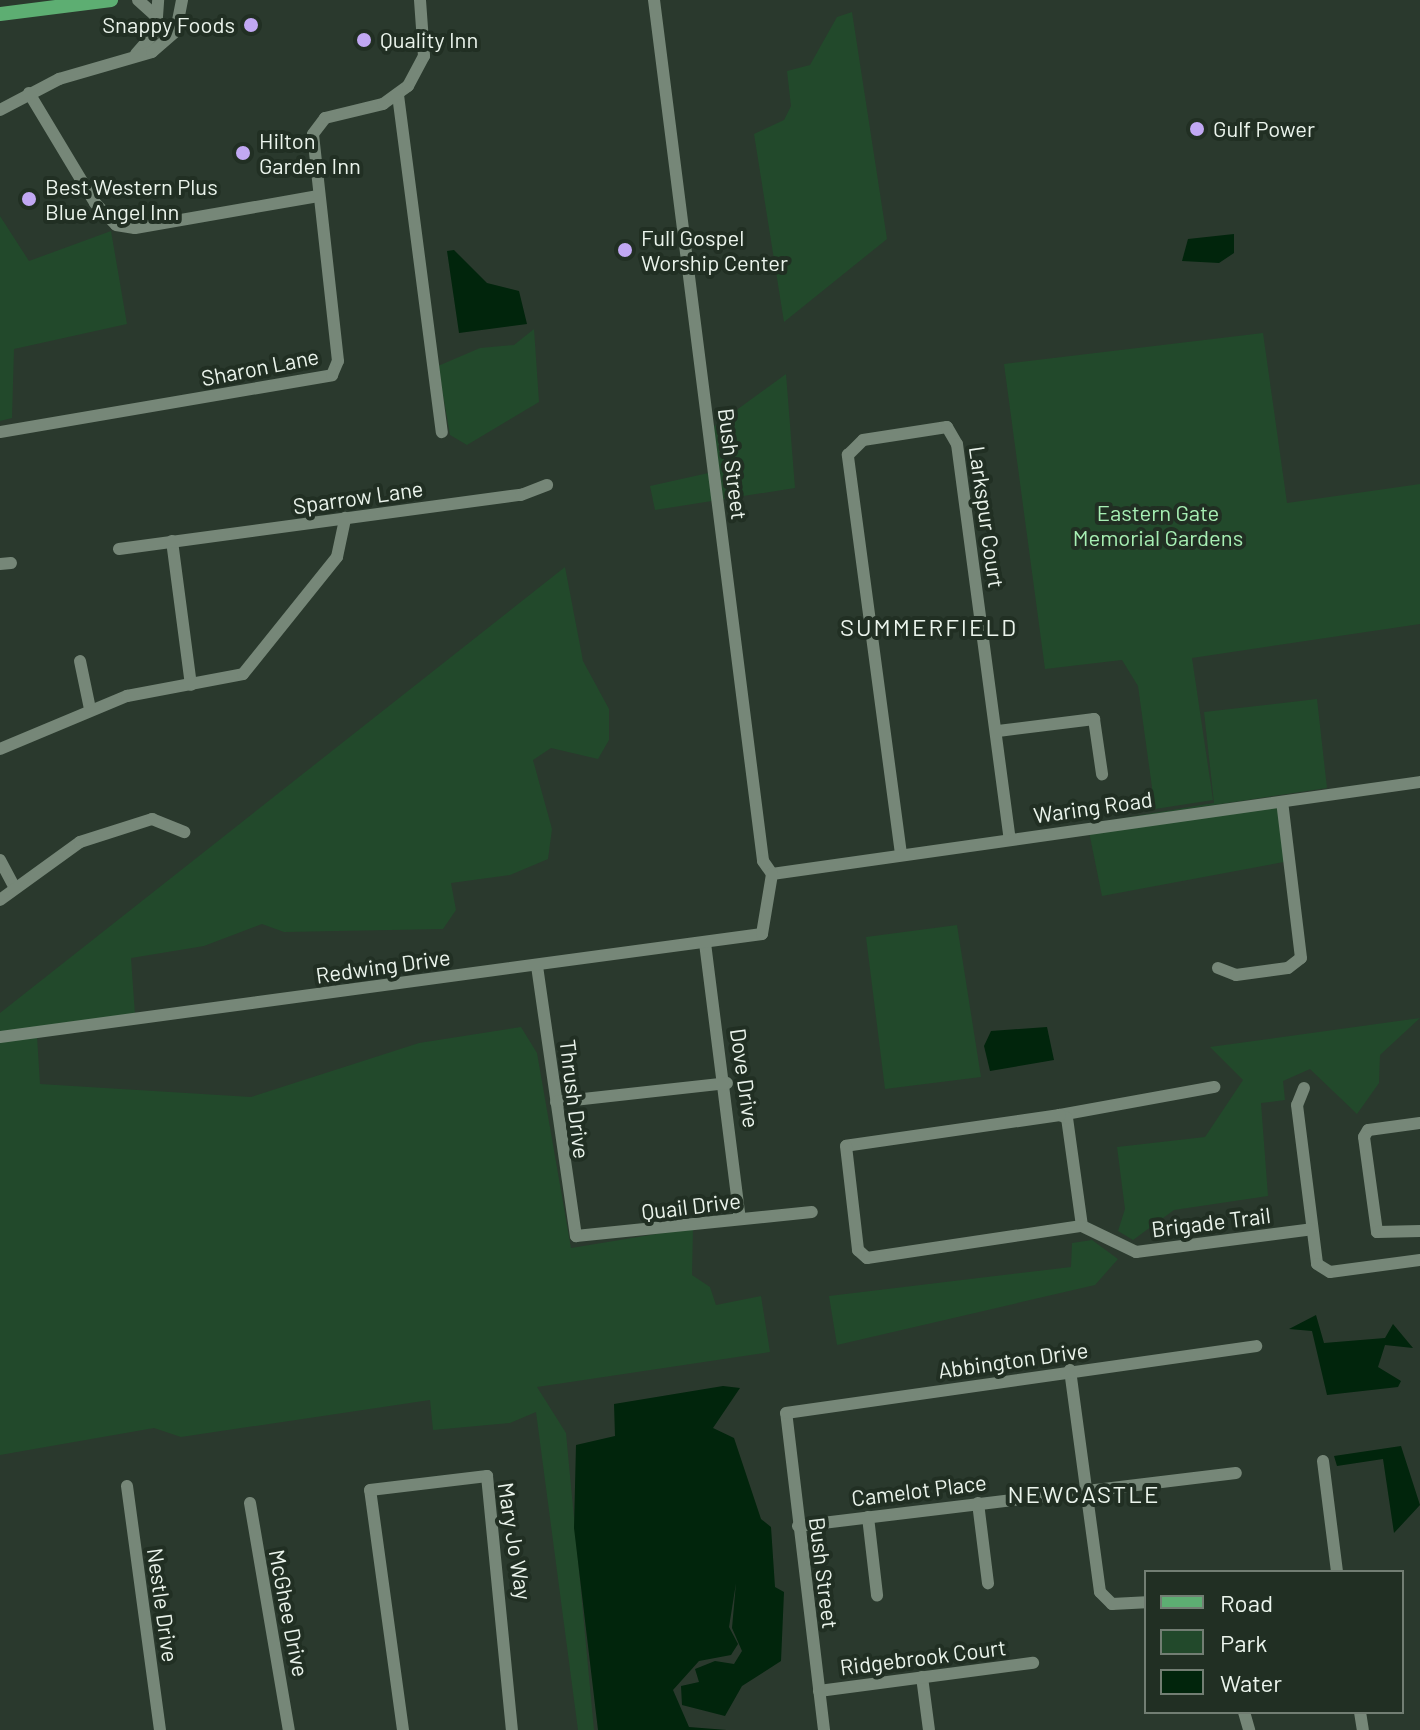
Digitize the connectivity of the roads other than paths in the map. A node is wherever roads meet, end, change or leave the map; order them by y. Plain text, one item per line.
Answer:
1 (111, 0) edge
2 (138, 0) edge
3 (158, 0) edge
4 (182, 0) edge
5 (420, 0) edge
6 (654, 0) edge
7 (0, 14) edge
8 (157, 17) junction
9 (126, 59) junction
10 (29, 93) junction
11 (398, 95) junction
12 (0, 110) edge
13 (318, 196) junction
14 (0, 432) edge
15 (442, 432) dead end
16 (547, 485) dead end
17 (345, 518) junction
18 (172, 541) junction
19 (119, 549) dead end
20 (80, 661) dead end
21 (191, 685) junction
22 (90, 709) junction
23 (998, 731) junction
24 (0, 749) edge
25 (1102, 774) dead end
26 (1420, 782) edge
27 (1282, 802) junction
28 (184, 832) dead end
29 (1010, 839) junction
30 (901, 854) junction
31 (0, 860) edge
32 (772, 874) junction
33 (15, 888) junction
34 (0, 900) edge
35 (768, 929) joint
36 (705, 943) junction
37 (537, 966) junction
38 (1218, 968) dead end
39 (0, 1037) edge
40 (727, 1083) junction
41 (1214, 1087) dead end
42 (1304, 1088) dead end
43 (556, 1102) junction
44 (1060, 1115) junction
45 (1420, 1123) edge
46 (812, 1212) dead end
47 (740, 1219) junction
48 (1078, 1228) junction
49 (1312, 1229) junction
50 (1420, 1231) edge
51 (576, 1236) joint
52 (1420, 1260) edge
53 (1256, 1346) dead end
54 (1070, 1370) junction
55 (784, 1421) joint
56 (1323, 1461) dead end
57 (1236, 1473) dead end
58 (127, 1486) dead end
59 (1086, 1489) junction
60 (250, 1503) dead end
61 (978, 1503) junction
62 (868, 1517) junction
63 (798, 1526) junction
64 (1337, 1570) edge
65 (988, 1583) dead end
66 (877, 1595) dead end
67 (1144, 1602) edge
68 (1033, 1663) dead end
69 (922, 1677) junction
70 (819, 1691) junction
71 (160, 1730) edge
72 (289, 1730) edge
73 (403, 1730) edge
74 (512, 1730) edge
75 (824, 1730) edge
76 (929, 1730) edge

1 - 7 main road
2 - 8 street
3 - 8 street
4 - 9 street
5 - 11 street
6 - 32 street, Bush Street
8 - 9 street
9 - 10 street
10 - 12 street
10 - 13 street
11 - 13 street, Sharon Lane
11 - 15 street
13 - 14 street, Sharon Lane
16 - 17 street, Sparrow Lane
17 - 18 street, Sparrow Lane
17 - 21 street
18 - 19 street, Sparrow Lane
18 - 21 street
20 - 22 street
21 - 22 street
22 - 24 street
23 - 25 street
23 - 29 street, Larkspur Court
23 - 30 street, Larkspur Court
26 - 27 street, Waring Road
27 - 29 street, Waring Road
27 - 38 street
28 - 33 street
29 - 30 street, Waring Road
30 - 32 street, Waring Road
31 - 33 street
32 - 35 street, Bush Street
33 - 34 street
35 - 36 street, Redwing Drive
36 - 37 street, Redwing Drive
36 - 40 street, Dove Drive
37 - 39 street, Redwing Drive
37 - 43 street, Thrush Drive
40 - 43 street
40 - 47 street, Dove Drive
41 - 44 street
42 - 49 street
43 - 51 street, Thrush Drive
44 - 48 street
44 - 48 street
45 - 50 street
46 - 47 street, Quail Drive
47 - 51 street, Quail Drive
48 - 49 street, Brigade Trail
49 - 52 street
53 - 54 street, Abbington Drive
54 - 55 street, Abbington Drive
54 - 59 street
55 - 63 street, Bush Street
56 - 64 street
57 - 59 street, Camelot Place
58 - 71 street, Nestle Drive
59 - 61 street, Camelot Place
59 - 67 street
60 - 72 street, McGhee Drive
61 - 62 street, Camelot Place
61 - 65 street
62 - 63 street, Camelot Place
62 - 66 street
63 - 70 street, Bush Street
68 - 69 street, Ridgebrook Court
69 - 70 street, Ridgebrook Court
69 - 76 street
70 - 75 street, Bush Street
73 - 74 street, Mary Jo Way

